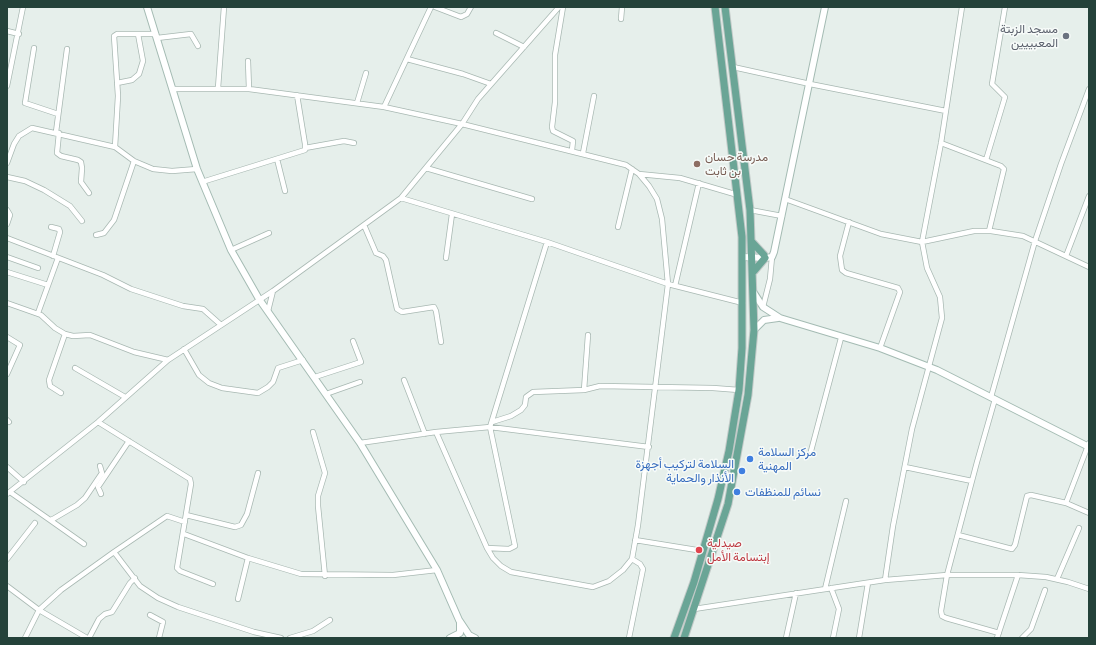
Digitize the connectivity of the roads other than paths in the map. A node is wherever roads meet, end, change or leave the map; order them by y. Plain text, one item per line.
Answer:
1 (23, 7) edge
2 (147, 7) edge
3 (224, 7) edge
4 (435, 7) edge
5 (471, 7) edge
6 (559, 7) edge
7 (563, 7) edge
8 (622, 7) edge
9 (715, 7) edge
10 (725, 7) edge
11 (824, 7) edge
12 (962, 7) edge
13 (1005, 7) edge
14 (429, 8) edge
15 (555, 9) edge
16 (621, 19) dead end
17 (7, 31) edge
18 (496, 33) dead end
19 (19, 34) junction
20 (138, 34) junction
21 (156, 36) junction
22 (198, 46) dead end
23 (524, 47) junction
24 (34, 48) dead end
25 (67, 49) dead end
26 (7, 56) edge
27 (14, 58) junction
28 (407, 60) junction
29 (248, 61) dead end
30 (733, 67) junction
31 (366, 74) dead end
32 (117, 83) junction
33 (491, 84) junction
34 (810, 84) junction
35 (7, 86) edge
36 (218, 88) junction
37 (172, 89) junction
38 (249, 89) junction
39 (1089, 89) edge
40 (297, 95) junction
41 (594, 96) dead end
42 (357, 103) junction
43 (384, 107) junction
44 (946, 111) junction
45 (58, 114) junction
46 (462, 124) junction
47 (58, 133) junction
48 (354, 143) dead end
49 (942, 143) junction
50 (115, 147) junction
51 (305, 148) junction
52 (572, 150) junction
53 (583, 153) junction
54 (276, 160) junction
55 (986, 160) junction
56 (134, 161) junction
57 (7, 163) edge
58 (426, 168) junction
59 (196, 169) junction
60 (632, 169) junction
61 (639, 174) junction
62 (7, 177) edge
63 (202, 182) junction
64 (699, 183) junction
65 (285, 190) dead end
66 (89, 193) dead end
67 (738, 195) junction
68 (1089, 196) edge
69 (401, 198) junction
70 (532, 199) dead end
71 (785, 199) junction
72 (7, 210) edge
73 (750, 210) junction
74 (452, 214) junction
75 (782, 216) junction
76 (82, 221) dead end
77 (849, 222) junction
78 (7, 224) edge
79 (364, 225) junction
80 (51, 227) dead end
81 (618, 227) dead end
82 (989, 231) junction
83 (268, 233) dead end
84 (96, 235) dead end
85 (7, 238) edge
86 (1035, 241) junction
87 (547, 242) junction
88 (752, 242) junction
89 (922, 242) junction
90 (231, 250) junction
91 (743, 255) junction
92 (753, 256) junction
93 (1066, 256) junction
94 (7, 257) edge
95 (55, 257) junction
96 (767, 257) junction
97 (446, 258) dead end
98 (1089, 267) edge
99 (38, 268) dead end
100 (754, 270) junction
101 (7, 272) edge
102 (668, 284) junction
103 (48, 285) junction
104 (675, 286) junction
105 (273, 291) junction
106 (754, 293) junction
107 (259, 299) junction
108 (7, 303) edge
109 (743, 303) junction
110 (763, 308) junction
111 (268, 311) junction
112 (38, 313) junction
113 (780, 318) junction
114 (221, 326) junction
115 (754, 330) junction
116 (65, 334) junction
117 (588, 335) dead end
118 (7, 337) edge
119 (841, 338) junction
120 (353, 341) dead end
121 (441, 342) dead end
122 (880, 348) junction
123 (184, 349) junction
124 (168, 360) junction
125 (303, 360) junction
126 (930, 367) junction
127 (75, 368) dead end
128 (7, 374) edge
129 (315, 377) junction
130 (404, 380) dead end
131 (360, 382) dead end
132 (655, 387) junction
133 (584, 390) junction
134 (739, 390) junction
135 (61, 393) dead end
136 (326, 394) junction
137 (125, 397) junction
138 (993, 398) junction
139 (98, 422) junction
140 (492, 422) junction
141 (490, 427) junction
142 (313, 432) dead end
143 (436, 432) junction
144 (424, 434) junction
145 (129, 441) junction
146 (360, 443) junction
147 (1089, 446) edge
148 (648, 447) junction
149 (811, 451) dead end
150 (100, 466) dead end
151 (7, 467) edge
152 (905, 467) junction
153 (258, 473) dead end
154 (972, 480) junction
155 (24, 482) junction
156 (8, 493) edge
157 (101, 494) dead end
158 (846, 501) dead end
159 (1066, 503) junction
160 (1089, 514) edge
161 (186, 515) junction
162 (50, 520) junction
163 (185, 522) junction
164 (35, 523) dead end
165 (1080, 528) dead end
166 (184, 534) junction
167 (958, 535) junction
168 (635, 540) junction
169 (84, 544) dead end
170 (487, 548) junction
171 (703, 551) junction
172 (114, 552) junction
173 (248, 558) junction
174 (7, 559) edge
175 (632, 559) junction
176 (437, 570) junction
177 (948, 575) junction
178 (1018, 575) junction
179 (325, 576) junction
180 (135, 578) junction
181 (1057, 579) junction
182 (885, 580) junction
183 (868, 583) junction
184 (213, 584) dead end
185 (7, 586) edge
186 (831, 588) junction
187 (825, 589) junction
188 (1089, 589) edge
189 (1045, 590) dead end
190 (796, 593) junction
191 (238, 599) dead end
192 (694, 609) junction
193 (39, 610) junction
194 (150, 616) dead end
195 (330, 620) dead end
196 (459, 620) junction
197 (999, 633) junction
198 (25, 638) edge
199 (88, 638) edge
200 (159, 638) edge
201 (281, 638) edge
202 (290, 638) edge
203 (450, 638) edge
204 (475, 638) edge
205 (629, 638) edge
206 (674, 638) edge
207 (684, 638) edge
208 (786, 638) edge
209 (833, 638) edge
210 (859, 638) edge
211 (997, 638) edge
212 (1022, 638) edge

1 - 19 street
2 - 21 street
3 - 36 street
4 - 5 street
6 - 15 street
7 - 52 street
8 - 16 street
9 - 67 main road
10 - 30 main road
11 - 34 street
12 - 44 street
13 - 55 street
14 - 28 street
15 - 23 street
17 - 19 street
18 - 23 street
19 - 27 street
20 - 21 street
20 - 32 street
20 - 32 street
21 - 22 street
21 - 37 street
23 - 33 street
24 - 45 street
25 - 45 street
26 - 27 street
27 - 35 street
28 - 33 street
28 - 43 street
29 - 38 street
30 - 34 street
30 - 73 main road
31 - 42 street
32 - 50 street
33 - 46 street
34 - 44 street
34 - 71 street
36 - 37 street
36 - 38 street
37 - 59 street
38 - 40 street
39 - 86 street
40 - 42 street
40 - 51 street
41 - 53 street
42 - 43 street
43 - 46 street
44 - 49 street
45 - 47 street
46 - 52 street
46 - 58 street
47 - 50 street
47 - 57 street
47 - 66 street
48 - 51 street
49 - 55 street
49 - 89 street
50 - 56 street
51 - 54 street
52 - 53 street
53 - 60 street
54 - 63 street
54 - 65 street
55 - 82 street
56 - 59 street
56 - 84 street
58 - 69 street
58 - 70 street
59 - 63 street
60 - 61 street
60 - 81 street
61 - 64 street
61 - 102 street
62 - 76 street
63 - 90 street
64 - 67 street
64 - 104 street
67 - 91 main road
68 - 93 street
69 - 74 street
69 - 79 street
71 - 75 street
71 - 77 street
72 - 78 street
73 - 75 street
73 - 88 main road
74 - 87 street
74 - 97 street
75 - 96 street
77 - 89 street
77 - 122 street
79 - 105 street
79 - 121 street
80 - 95 street
82 - 86 street
82 - 89 street
83 - 90 street
85 - 95 street
86 - 93 street
86 - 138 street
87 - 102 street
87 - 140 street
88 - 92 main road
88 - 96 main road
89 - 126 street
90 - 107 street
91 - 92 street
91 - 109 main road
92 - 96 street
92 - 100 main road
93 - 98 street
94 - 99 street
95 - 103 street
95 - 114 street
96 - 100 main road
96 - 110 street
100 - 106 main road
101 - 103 street
102 - 104 street
102 - 132 street
103 - 112 street
104 - 109 street
105 - 107 street
105 - 111 street
106 - 110 street
106 - 115 main road
107 - 111 street
107 - 114 street
108 - 112 street
109 - 134 main road
110 - 113 street
111 - 125 street
112 - 116 street
113 - 115 street
113 - 119 street
114 - 123 street
115 - 192 main road
116 - 124 street
116 - 135 street
117 - 133 street
118 - 128 street
119 - 122 street
119 - 149 street
120 - 129 street
122 - 126 street
123 - 124 street
123 - 125 street
124 - 137 street
125 - 129 street
126 - 138 street
126 - 152 street
127 - 137 street
129 - 136 street
130 - 144 street
131 - 136 street
132 - 133 street
132 - 134 street
132 - 148 street
133 - 140 street
134 - 171 main road
136 - 146 street
137 - 139 street
138 - 147 street
138 - 154 street
139 - 145 street
139 - 155 street
140 - 141 street
141 - 143 street
141 - 148 street
141 - 170 street
142 - 179 street
143 - 144 street
143 - 170 street
144 - 146 street
145 - 157 street
145 - 161 street
146 - 176 street
147 - 159 street
148 - 168 street
150 - 162 street
151 - 155 street
152 - 154 street
152 - 182 street
153 - 161 street
154 - 167 street
155 - 156 street
156 - 162 street
158 - 187 street
159 - 160 street
159 - 167 street
161 - 163 street
162 - 169 street
163 - 166 street
163 - 172 street
164 - 174 street
165 - 181 street
166 - 173 street
166 - 184 street
167 - 177 street
168 - 171 street
168 - 175 street
170 - 175 street
171 - 206 main road
172 - 180 street
172 - 193 street
173 - 179 street
173 - 191 street
175 - 205 street
176 - 179 street
176 - 196 street
177 - 178 street
177 - 182 street
177 - 197 street
178 - 181 street
178 - 197 street
180 - 199 street
180 - 201 street
181 - 188 street
182 - 183 street
183 - 186 street
183 - 210 street
185 - 193 street
186 - 187 street
186 - 209 street
187 - 190 street
189 - 212 street
190 - 192 street
190 - 208 street
192 - 207 main road
193 - 198 street
193 - 199 street
194 - 200 street
195 - 202 street
196 - 203 street
196 - 204 street
197 - 211 street

